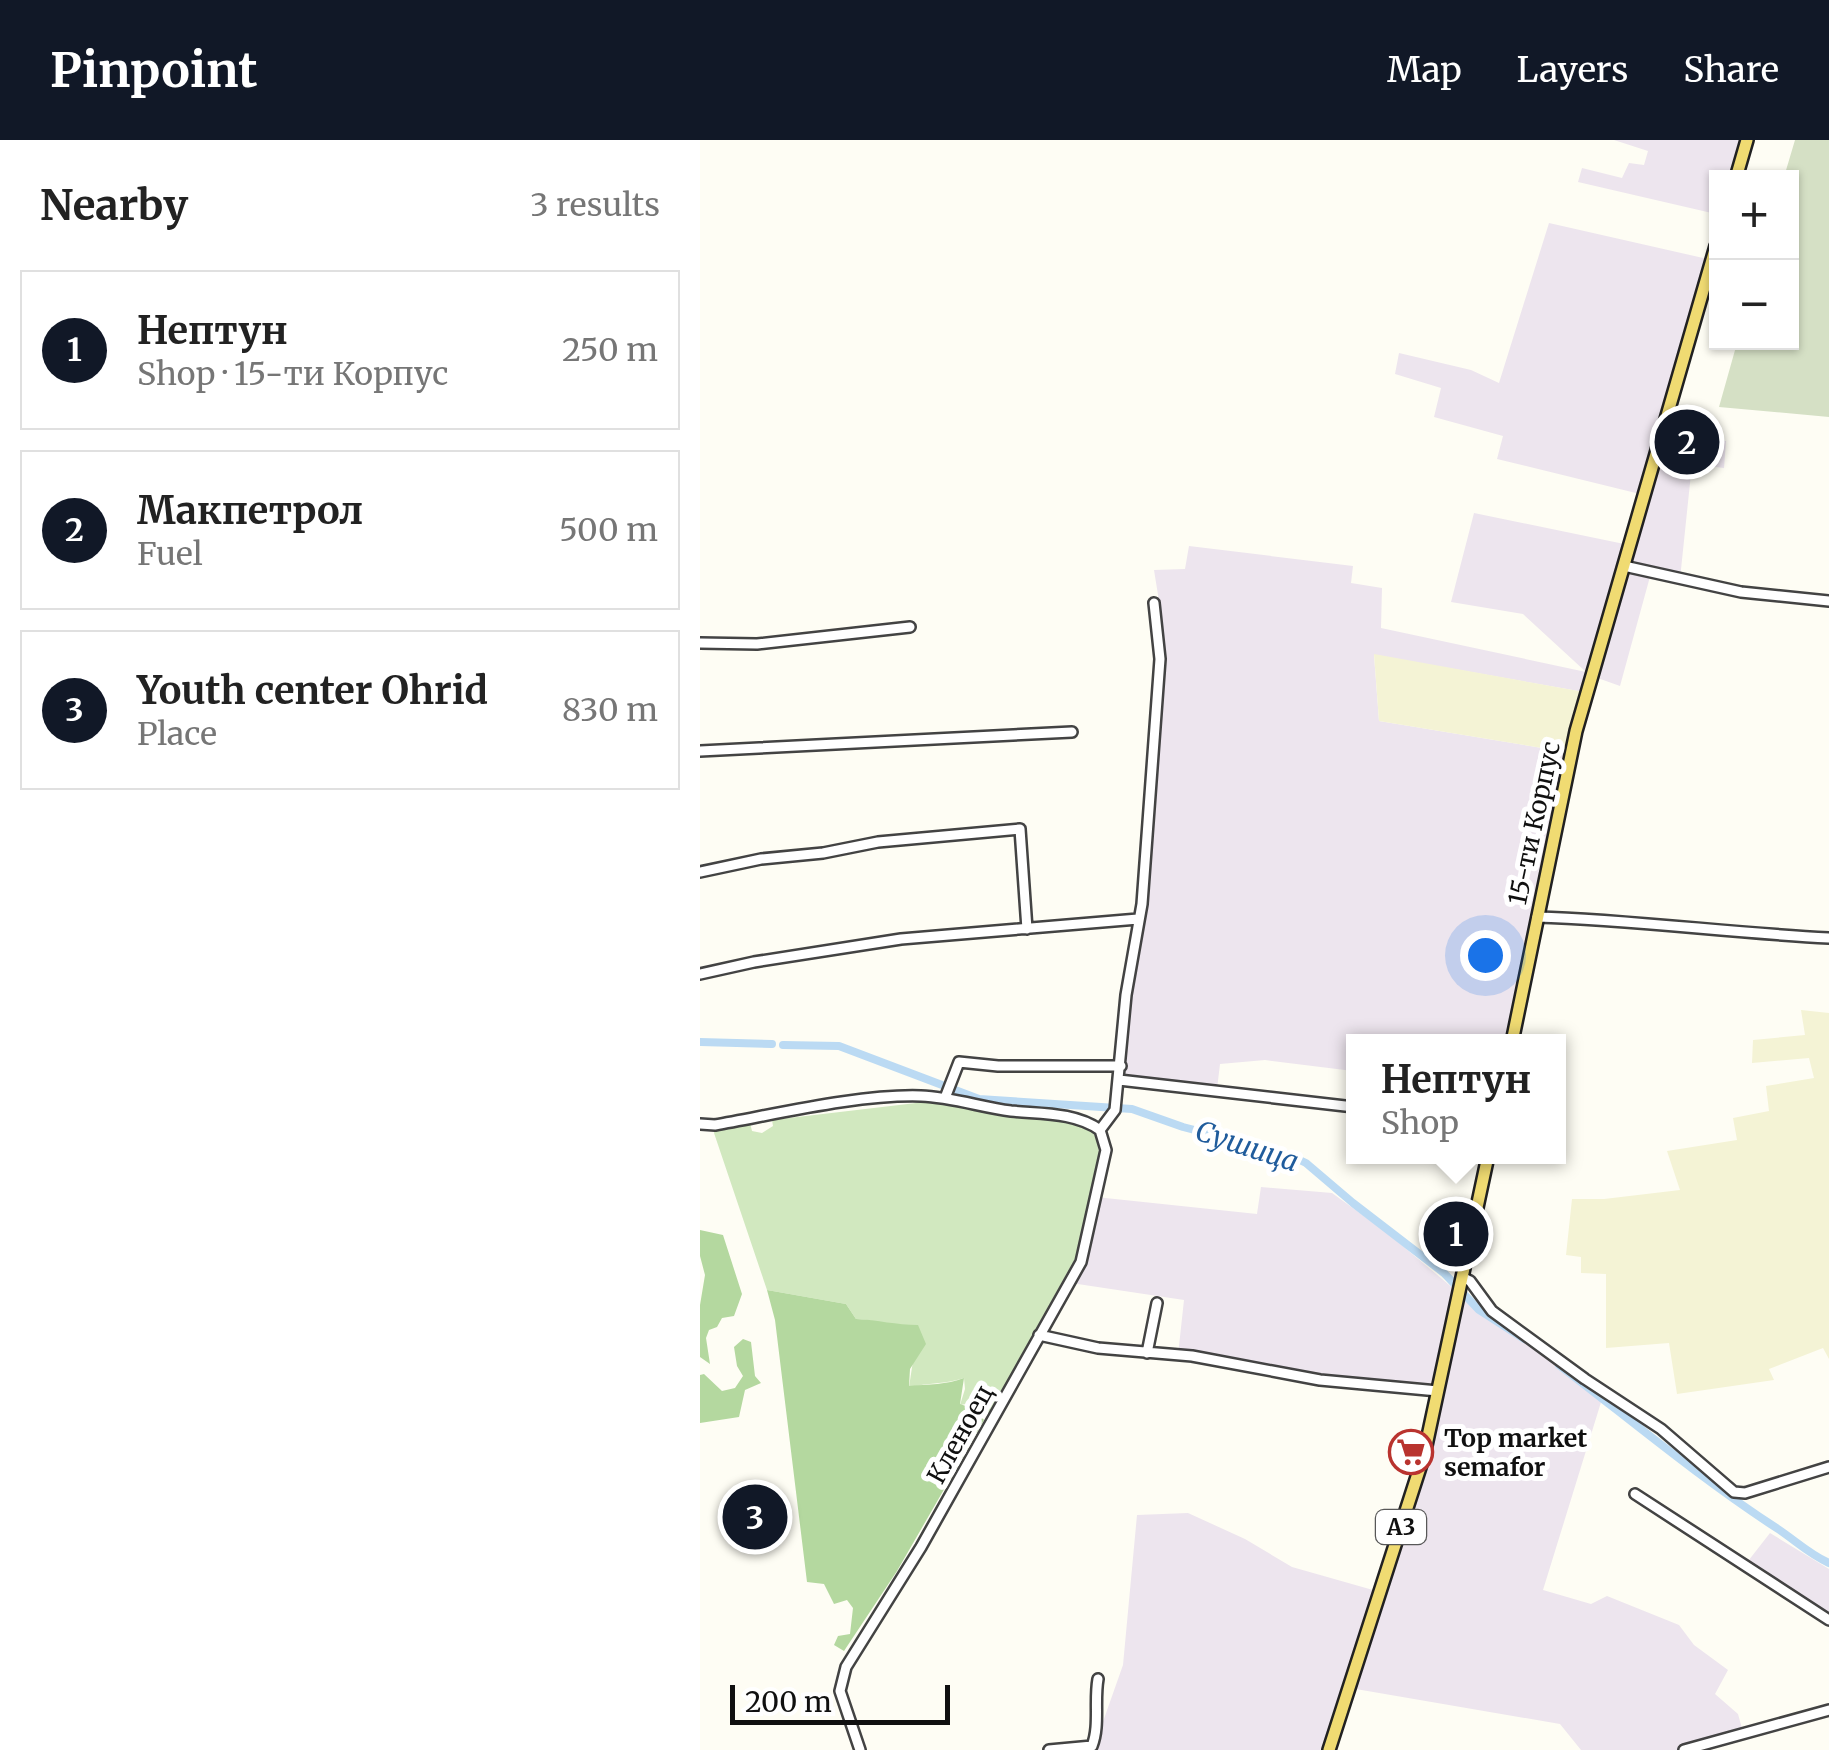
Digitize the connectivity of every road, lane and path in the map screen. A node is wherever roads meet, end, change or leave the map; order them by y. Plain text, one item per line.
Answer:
1 (1747, 140) edge
2 (1738, 170) edge
3 (1712, 260) edge
4 (1624, 566) junction
5 (1829, 601) edge
6 (1154, 603) dead end
7 (910, 627) dead end
8 (700, 643) edge
9 (1072, 732) dead end
10 (700, 751) edge
11 (700, 872) edge
12 (1536, 917) junction
13 (1138, 920) junction
14 (1026, 930) junction
15 (1829, 938) edge
16 (700, 974) edge
17 (1514, 1034) edge
18 (1120, 1066) junction
19 (1120, 1080) junction
20 (946, 1089) junction
21 (1346, 1106) edge
22 (700, 1124) edge
23 (1100, 1130) junction
24 (1486, 1164) edge
25 (1462, 1280) junction
26 (1157, 1303) dead end
27 (1039, 1335) junction
28 (1148, 1354) junction
29 (1438, 1391) junction
30 (1829, 1467) edge
31 (1634, 1494) dead end
32 (1829, 1620) edge
33 (1098, 1679) dead end
34 (1829, 1710) edge
35 (860, 1750) edge
36 (1049, 1750) edge
37 (1329, 1750) edge
38 (1684, 1750) edge

1 - 2 main road
3 - 4 main road, 15-ти Корпус
4 - 5 street
4 - 12 main road, 15-ти Корпус
6 - 13 street
7 - 8 street
9 - 10 street
11 - 14 street
12 - 15 street
12 - 17 main road, 15-ти Корпус
13 - 14 street
13 - 18 street
14 - 16 street
18 - 19 street
18 - 20 street
19 - 21 street
19 - 23 street
20 - 22 street
20 - 23 street
23 - 27 street, Кленоец
24 - 25 main road, A3
25 - 29 main road, A3
25 - 30 street
26 - 28 street
27 - 28 street
27 - 35 street, Кленоец
28 - 29 street
29 - 37 main road, A3
31 - 32 street
33 - 36 street
34 - 38 street

